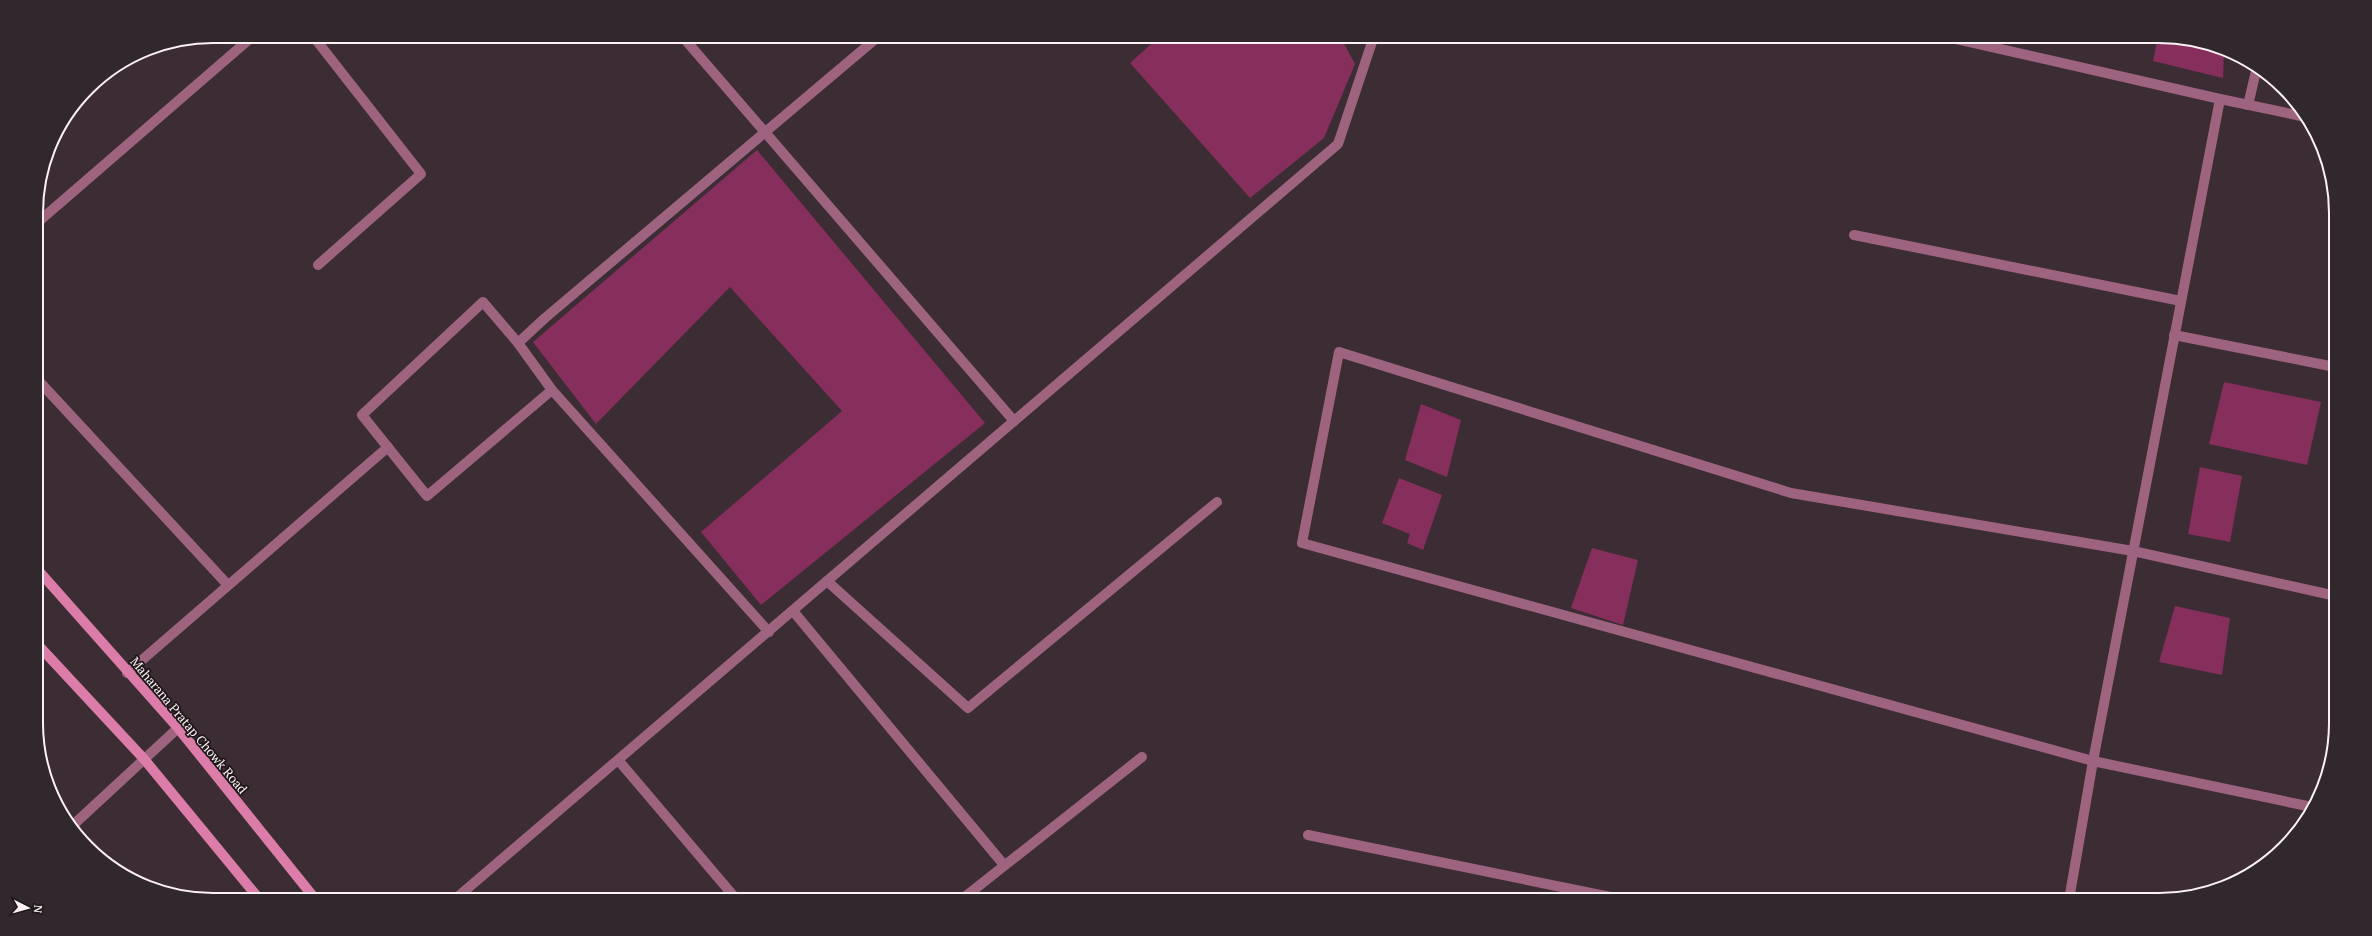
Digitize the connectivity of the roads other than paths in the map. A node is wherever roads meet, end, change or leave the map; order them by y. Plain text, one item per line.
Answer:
1 (245, 43) edge
2 (318, 43) edge
3 (688, 43) edge
4 (872, 43) edge
5 (1372, 43) edge
6 (1974, 43) edge
7 (2255, 74) edge
8 (2220, 99) junction
9 (2248, 105) junction
10 (2297, 115) edge
11 (765, 132) junction
12 (43, 217) edge
13 (1854, 235) dead end
14 (318, 265) dead end
15 (2181, 301) junction
16 (2174, 334) junction
17 (518, 343) junction
18 (2329, 366) edge
19 (43, 385) edge
20 (552, 390) junction
21 (1014, 421) junction
22 (388, 447) junction
23 (1217, 502) dead end
24 (2133, 551) junction
25 (43, 576) edge
26 (827, 581) junction
27 (227, 584) junction
28 (2329, 594) edge
29 (794, 611) junction
30 (769, 632) junction
31 (43, 650) edge
32 (127, 673) junction
33 (178, 728) junction
34 (1142, 757) dead end
35 (144, 759) junction
36 (619, 761) junction
37 (2093, 761) junction
38 (2307, 806) edge
39 (76, 823) edge
40 (1308, 834) dead end
41 (1004, 865) junction
42 (254, 893) edge
43 (310, 893) edge
44 (462, 893) edge
45 (731, 893) edge
46 (970, 893) edge
47 (1591, 893) edge
48 (2070, 893) edge

1 - 12 street
2 - 14 street
3 - 11 street
4 - 11 street
5 - 21 street
6 - 8 street
7 - 9 street
8 - 9 street
8 - 15 street
9 - 10 street
11 - 17 street
11 - 21 street
13 - 15 street
15 - 16 street
16 - 18 street
16 - 24 street
17 - 20 street
17 - 22 street
19 - 27 street
20 - 22 street
20 - 30 street
21 - 26 street
22 - 27 street
23 - 26 street
24 - 28 street
24 - 37 street
24 - 37 street
25 - 32 main road, Maharana Pratap Chowk Road
26 - 29 street
27 - 32 street
29 - 30 street
29 - 41 street
30 - 36 street
31 - 35 main road
32 - 33 main road, Maharana Pratap Chowk Road
33 - 35 street
33 - 43 main road, Maharana Pratap Chowk Road
34 - 41 street
35 - 39 street
35 - 42 main road
36 - 44 street
36 - 45 street
37 - 38 street
37 - 48 street
40 - 47 street
41 - 46 street

